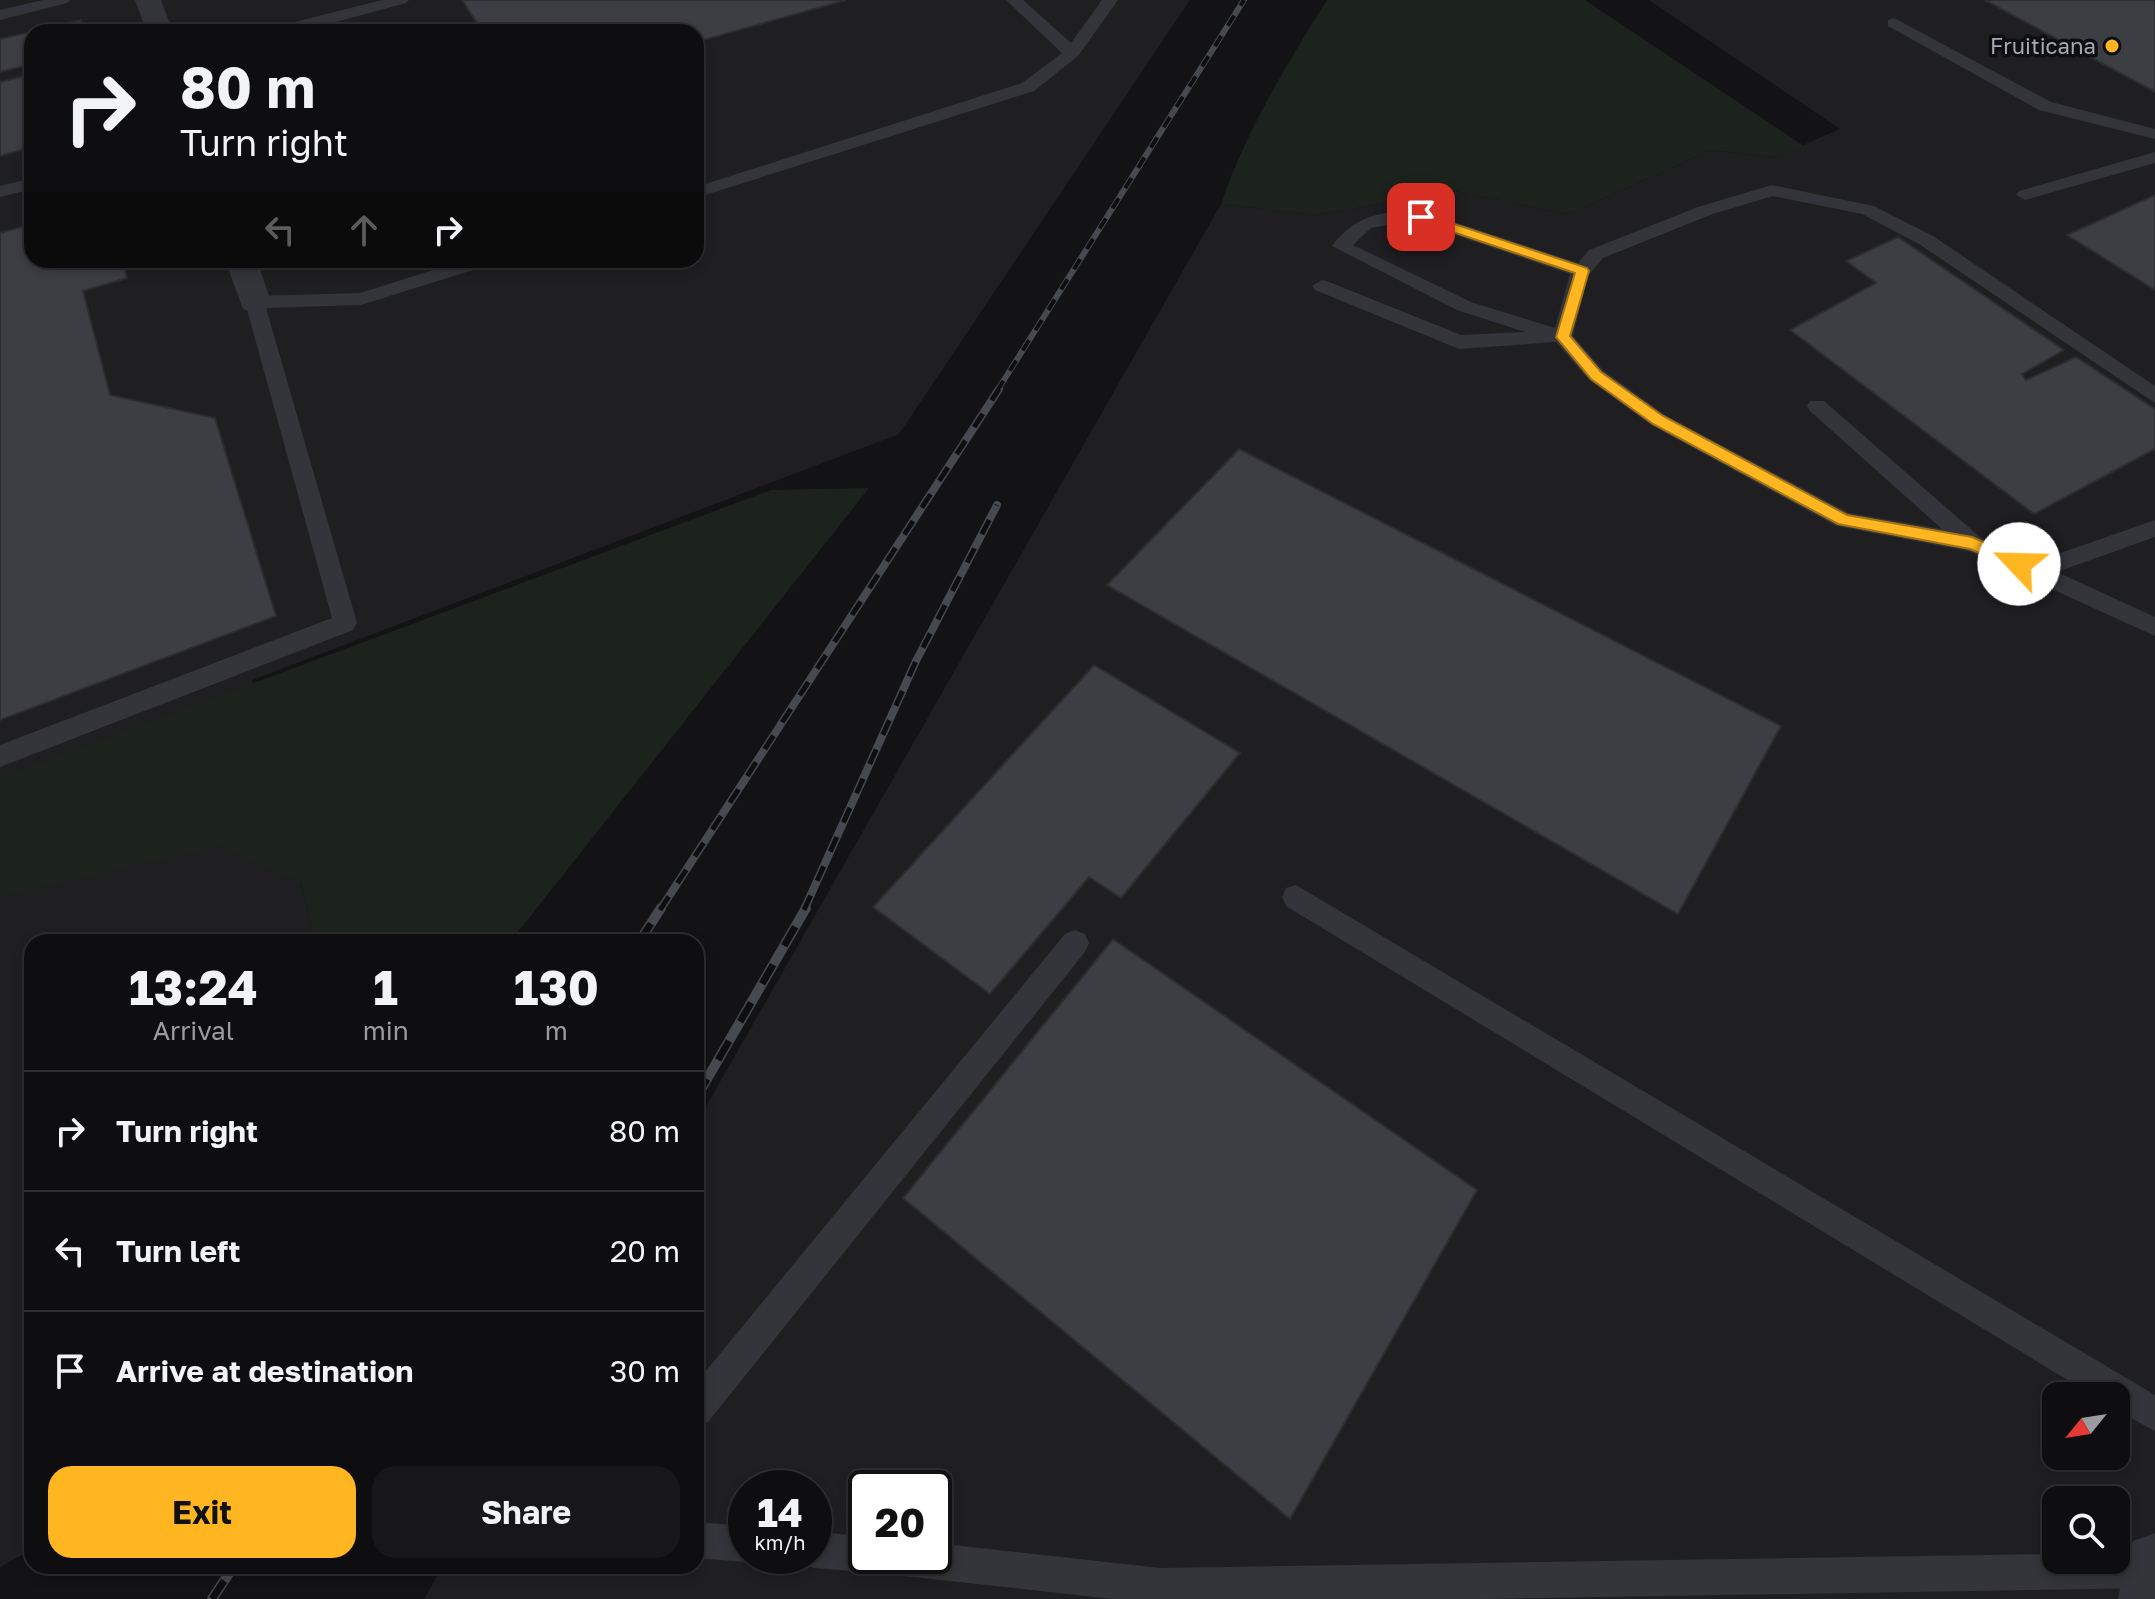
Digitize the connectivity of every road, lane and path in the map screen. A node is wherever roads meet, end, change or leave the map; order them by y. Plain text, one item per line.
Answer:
1 (62, 0) edge
2 (148, 0) edge
3 (401, 0) edge
4 (1014, 0) edge
5 (1110, 0) edge
6 (41, 2) edge
7 (0, 15) edge
8 (1894, 23) dead end
9 (157, 24) edge
10 (305, 24) edge
11 (1072, 53) junction
12 (2155, 134) edge
13 (2155, 157) edge
14 (24, 185) edge
15 (704, 190) edge
16 (0, 192) edge
17 (2025, 195) dead end
18 (244, 268) edge
19 (460, 268) edge
20 (1582, 271) junction
21 (1322, 286) dead end
22 (255, 302) junction
23 (1563, 337) junction
24 (2155, 396) edge
25 (1817, 406) dead end
26 (2155, 528) edge
27 (1972, 543) junction
28 (2035, 571) junction
29 (2155, 627) edge
30 (0, 756) edge
31 (1296, 897) dead end
32 (1075, 943) dead end
33 (704, 1400) edge
34 (2155, 1414) edge
35 (704, 1541) edge
36 (728, 1543) edge
37 (952, 1563) edge
38 (2152, 1577) edge

1 - 6 lane
2 - 9 street
3 - 10 lane
4 - 11 lane
5 - 11 lane
6 - 7 lane
8 - 12 lane
11 - 15 lane
13 - 17 lane
14 - 16 lane
18 - 22 street
19 - 22 lane
20 - 23 lane
20 - 23 lane
20 - 24 lane
21 - 23 lane
22 - 30 lane
23 - 27 lane
25 - 27 lane
26 - 28 lane
27 - 28 lane
28 - 29 lane
31 - 34 lane
32 - 33 lane
35 - 36 lane
37 - 38 lane

